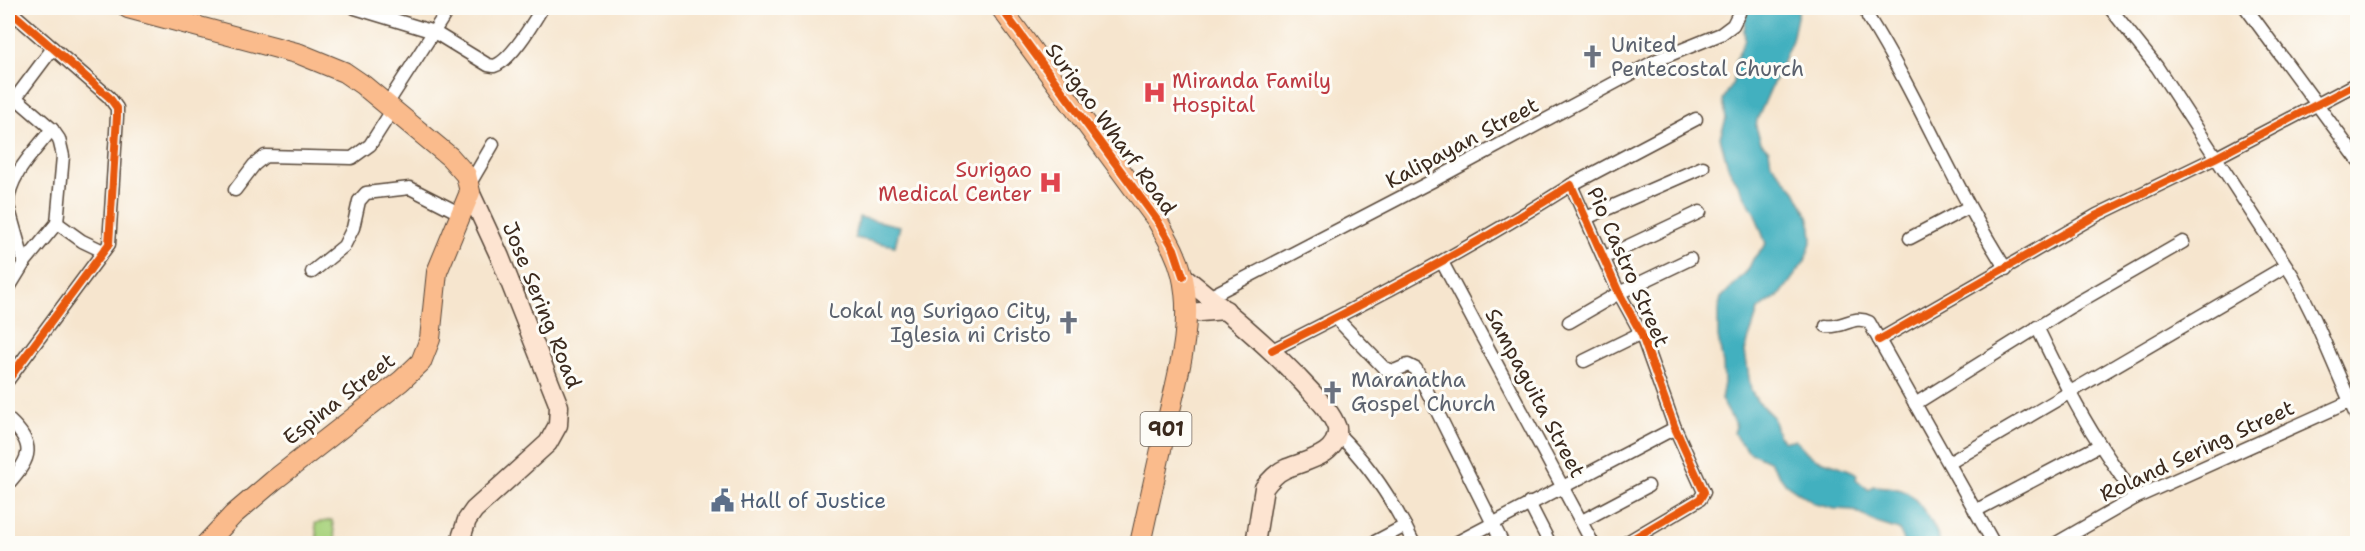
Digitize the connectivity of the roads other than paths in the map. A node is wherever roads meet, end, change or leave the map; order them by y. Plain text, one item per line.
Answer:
1 (128, 8) edge
2 (355, 8) edge
3 (449, 8) edge
4 (542, 8) edge
5 (1001, 8) edge
6 (1739, 8) edge
7 (2110, 8) edge
8 (2246, 8) edge
9 (8, 9) edge
10 (1868, 17) dead end
11 (434, 32) junction
12 (53, 48) junction
13 (2358, 83) edge
14 (16, 98) junction
15 (2316, 105) junction
16 (390, 107) junction
17 (8, 108) edge
18 (1696, 119) dead end
19 (51, 129) junction
20 (493, 144) dead end
21 (2215, 158) junction
22 (2358, 160) edge
23 (1703, 167) dead end
24 (1571, 185) junction
25 (470, 189) junction
26 (235, 190) dead end
27 (1969, 207) junction
28 (1700, 212) dead end
29 (460, 214) junction
30 (1586, 218) junction
31 (57, 223) junction
32 (1910, 238) dead end
33 (2183, 242) dead end
34 (103, 251) junction
35 (1605, 257) junction
36 (1690, 259) dead end
37 (1442, 262) junction
38 (24, 263) junction
39 (2286, 266) junction
40 (2006, 268) junction
41 (312, 272) dead end
42 (1183, 276) junction
43 (8, 289) edge
44 (1619, 293) junction
45 (1209, 297) junction
46 (1226, 310) junction
47 (1186, 313) junction
48 (1336, 318) junction
49 (1569, 322) dead end
50 (1826, 326) dead end
51 (2037, 327) junction
52 (1641, 333) junction
53 (1879, 340) junction
54 (1272, 350) junction
55 (1584, 362) dead end
56 (8, 380) edge
57 (2070, 393) junction
58 (2353, 400) edge
59 (1915, 404) junction
60 (8, 419) edge
61 (2358, 420) edge
62 (1675, 428) junction
63 (1337, 433) junction
64 (2100, 445) junction
65 (1949, 463) junction
66 (8, 484) edge
67 (1563, 485) junction
68 (1648, 486) dead end
69 (2135, 498) junction
70 (1529, 502) junction
71 (1975, 510) junction
72 (1582, 521) junction
73 (1492, 523) junction
74 (1406, 525) junction
75 (206, 543) edge
76 (459, 543) edge
77 (1140, 543) edge
78 (1254, 543) edge
79 (1371, 543) edge
80 (1414, 543) edge
81 (1454, 543) edge
82 (1503, 543) edge
83 (1550, 543) edge
84 (1593, 543) edge
85 (1624, 543) edge
86 (1994, 543) edge
87 (2055, 543) edge

1 - 16 main road
2 - 11 street
3 - 11 street
4 - 11 street
5 - 42 main road, Surigao Wharf Road / 901
6 - 45 street, Kalipayan Street
7 - 21 street
8 - 15 street
9 - 12 street
10 - 27 street
11 - 16 street
12 - 14 street
12 - 34 street
13 - 15 street
14 - 17 street
14 - 19 street
15 - 21 street
15 - 22 street
16 - 25 main road
16 - 26 street
18 - 24 street
19 - 31 street
19 - 38 street
20 - 25 street
21 - 39 street
21 - 40 street
23 - 30 street
24 - 30 street, Pio Castro Street
24 - 37 street, Pio Castro Street
25 - 29 main road, Espina Street
25 - 76 street, Jose Sering Road
27 - 32 street
27 - 40 street
28 - 35 street
29 - 41 street
29 - 75 main road, Espina Street
30 - 35 street, Pio Castro Street
31 - 34 street
31 - 38 street
33 - 51 street
34 - 56 street
35 - 44 street, Pio Castro Street
36 - 44 street
37 - 48 street, Pio Castro Street
37 - 67 street, Sampaguita Street
38 - 43 street
39 - 57 street
39 - 58 street
40 - 53 street
42 - 45 street
42 - 47 main road, Surigao Wharf Road / 901
44 - 49 street
44 - 52 street, Pio Castro Street
45 - 46 street
46 - 47 street
46 - 54 street
47 - 77 main road, Surigao Wharf Road / 901
48 - 54 street, Pio Castro Street
48 - 73 street
50 - 53 street
51 - 57 street
51 - 59 street
52 - 55 street
52 - 62 street, Pio Castro Street
53 - 59 street
54 - 63 street
57 - 64 street
57 - 65 street
58 - 61 street
58 - 69 street, Roland Sering Street
59 - 65 street
60 - 66 street
62 - 67 street
62 - 85 street, Pio Castro Street
63 - 74 street
63 - 78 street
64 - 69 street
64 - 71 street
65 - 71 street
67 - 70 street
67 - 72 street, Sampaguita Street
68 - 72 street
69 - 87 street, Roland Sering Street
70 - 73 street
70 - 83 street
71 - 86 street
72 - 84 street, Sampaguita Street
73 - 81 street
73 - 82 street
74 - 79 street
74 - 80 street

